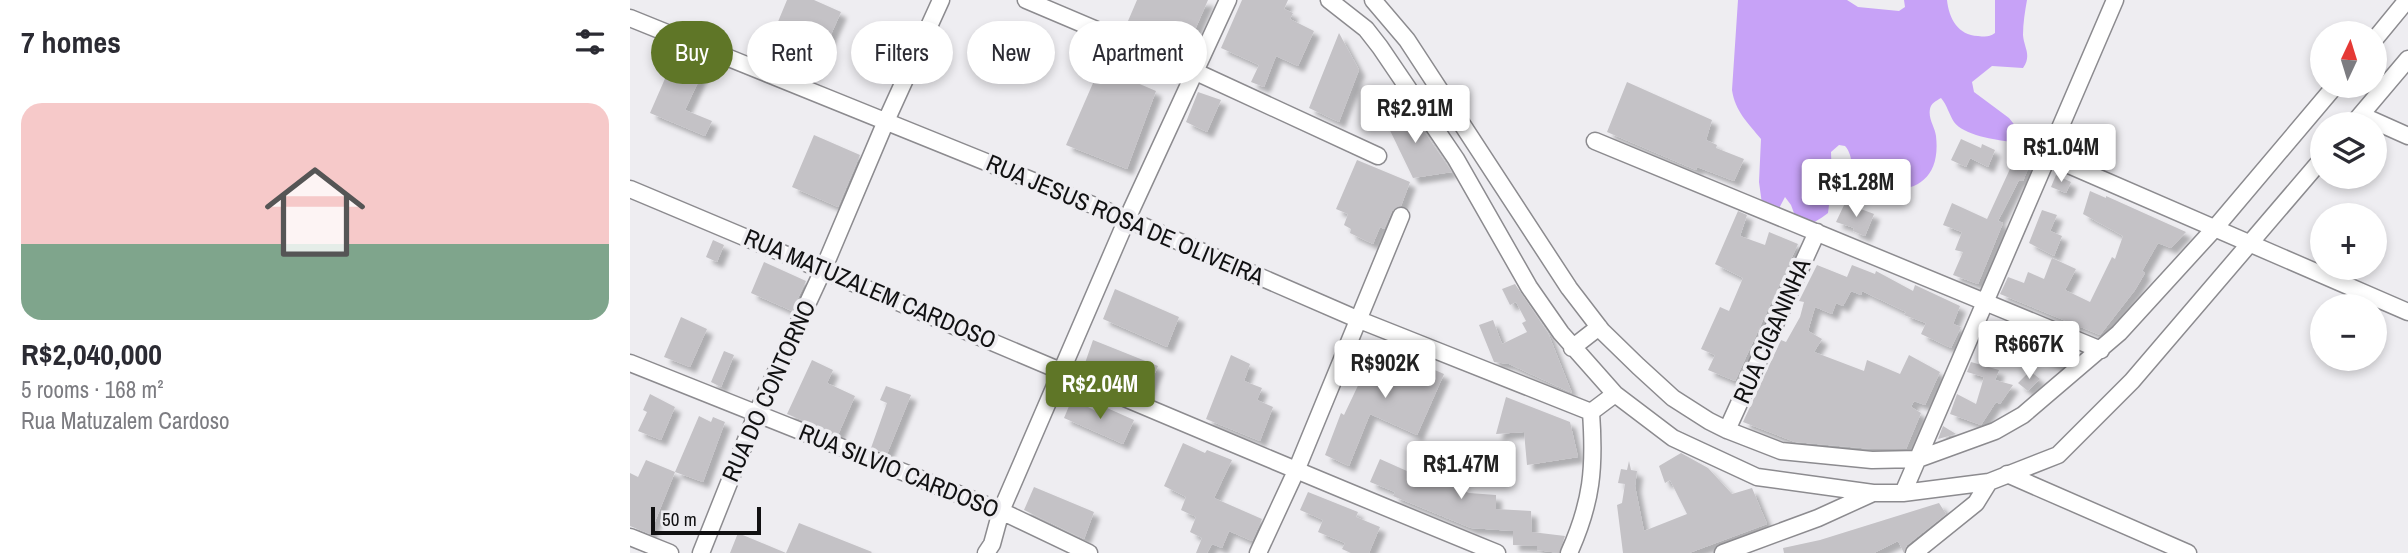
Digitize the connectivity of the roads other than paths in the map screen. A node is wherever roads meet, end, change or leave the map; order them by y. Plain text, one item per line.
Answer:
1 (941, 0) edge
2 (1026, 0) edge
3 (1228, 0) edge
4 (1329, 0) edge
5 (1373, 0) edge
6 (2115, 0) edge
7 (2407, 0) edge
8 (630, 18) edge
9 (1076, 21) edge
10 (2387, 24) edge
11 (1207, 47) edge
12 (2408, 59) edge
13 (1207, 77) edge
14 (1190, 84) edge
15 (2325, 98) edge
16 (2364, 112) edge
17 (886, 121) junction
18 (2387, 129) edge
19 (2408, 136) edge
20 (1595, 141) dead end
21 (1378, 156) dead end
22 (2048, 156) junction
23 (2310, 173) edge
24 (630, 189) edge
25 (1401, 216) dead end
26 (1127, 219) junction
27 (2215, 228) junction
28 (1817, 232) junction
29 (2250, 244) junction
30 (823, 270) junction
31 (1985, 301) junction
32 (2408, 312) edge
33 (1357, 319) junction
34 (1599, 327) junction
35 (1572, 348) junction
36 (2101, 350) junction
37 (630, 363) edge
38 (1062, 370) junction
39 (1615, 394) junction
40 (1591, 412) junction
41 (756, 415) junction
42 (1727, 430) junction
43 (1918, 459) junction
44 (1296, 471) junction
45 (2007, 474) junction
46 (1989, 482) junction
47 (1873, 493) junction
48 (1903, 493) junction
49 (1000, 510) junction
50 (630, 537) edge
51 (991, 550) edge
52 (2170, 550) edge
53 (670, 553) edge
54 (701, 553) edge
55 (1088, 553) edge
56 (1258, 553) edge
57 (1497, 553) edge
58 (1569, 553) edge
59 (1723, 553) edge
60 (1914, 553) edge
61 (2188, 553) edge

1 - 17 street, RUA DO CONTORNO
2 - 9 street
3 - 11 street
4 - 35 street
5 - 34 street
6 - 22 street
7 - 10 street
8 - 17 street, RUA JESUS ROSA DE OLIVEIRA
12 - 16 street
13 - 21 street
14 - 26 street
15 - 27 street
17 - 26 street, RUA JESUS ROSA DE OLIVEIRA
17 - 30 street, RUA DO CONTORNO
18 - 19 street
20 - 28 street
22 - 27 street
22 - 31 street
23 - 29 street
24 - 30 street, RUA MATUZALEM CARDOSO
25 - 33 street
26 - 33 street, RUA JESUS ROSA DE OLIVEIRA
26 - 38 street
27 - 29 street
27 - 36 street
28 - 31 street
28 - 42 street, RUA CIGANINHA
29 - 32 street
29 - 45 street
30 - 38 street, RUA MATUZALEM CARDOSO
30 - 41 street, RUA DO CONTORNO
31 - 36 street
31 - 43 street
33 - 40 street, RUA JESUS ROSA DE OLIVEIRA
33 - 44 street
34 - 35 street
34 - 42 street
35 - 39 street
36 - 43 street
37 - 41 street, RUA SILVIO CARDOSO
38 - 44 street, RUA MATUZALEM CARDOSO
38 - 49 street
39 - 40 street
39 - 47 street
40 - 58 street
41 - 49 street, RUA SILVIO CARDOSO
41 - 54 street, RUA DO CONTORNO
42 - 43 street
43 - 48 street
44 - 56 street
44 - 57 street, RUA MATUZALEM CARDOSO
45 - 46 street
45 - 52 street
46 - 48 street
46 - 60 street
47 - 48 street
47 - 59 street
49 - 51 street
49 - 55 street, RUA SILVIO CARDOSO
50 - 53 street
52 - 61 street

